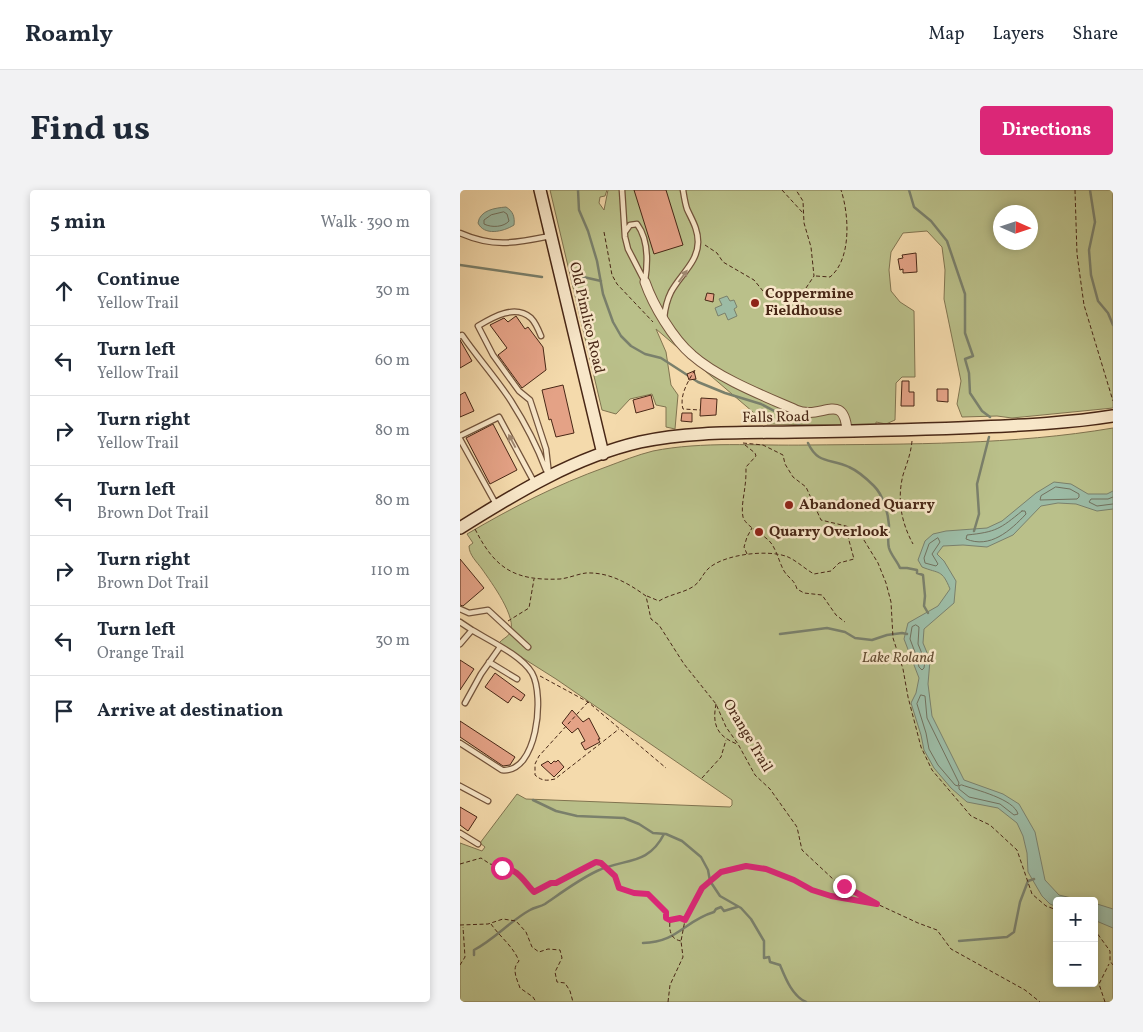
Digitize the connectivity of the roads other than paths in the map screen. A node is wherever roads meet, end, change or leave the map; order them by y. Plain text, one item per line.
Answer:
1 (540, 190) edge
2 (622, 190) edge
3 (682, 190) edge
4 (460, 233) edge
5 (625, 233) junction
6 (551, 235) junction
7 (645, 282) junction
8 (664, 320) junction
9 (460, 336) edge
10 (541, 336) dead end
11 (1113, 416) edge
12 (847, 431) junction
13 (460, 438) edge
14 (603, 454) junction
15 (549, 476) junction
16 (534, 484) junction
17 (497, 506) junction
18 (460, 528) edge
19 (460, 609) edge
20 (460, 622) edge
21 (472, 630) junction
22 (460, 644) edge
23 (528, 647) dead end
24 (500, 648) junction
25 (489, 662) junction
26 (517, 680) dead end
27 (465, 703) dead end
28 (460, 743) edge
29 (460, 786) edge
30 (488, 801) dead end
31 (460, 833) edge
32 (478, 844) dead end

1 - 6 main road, Old Pimlico Road
2 - 5 lane
8 -> 3 lane
4 - 6 lane
5 - 7 lane
5 - 7 lane
6 - 14 main road, Old Pimlico Road
7 - 8 street
8 - 12 street
9 - 15 lane
10 - 15 lane
11 - 12 main road, Falls Road
12 - 14 main road, Falls Road
16 -> 13 lane
13 - 17 lane
14 - 15 main road, Falls Road
15 - 16 main road, Falls Road
16 - 17 main road, Falls Road
17 - 18 main road, Falls Road
19 - 23 lane
20 - 21 lane
21 - 22 lane
21 - 24 lane
24 - 25 lane
24 - 28 lane
25 - 26 lane
25 - 27 lane
29 - 30 lane
31 - 32 lane

